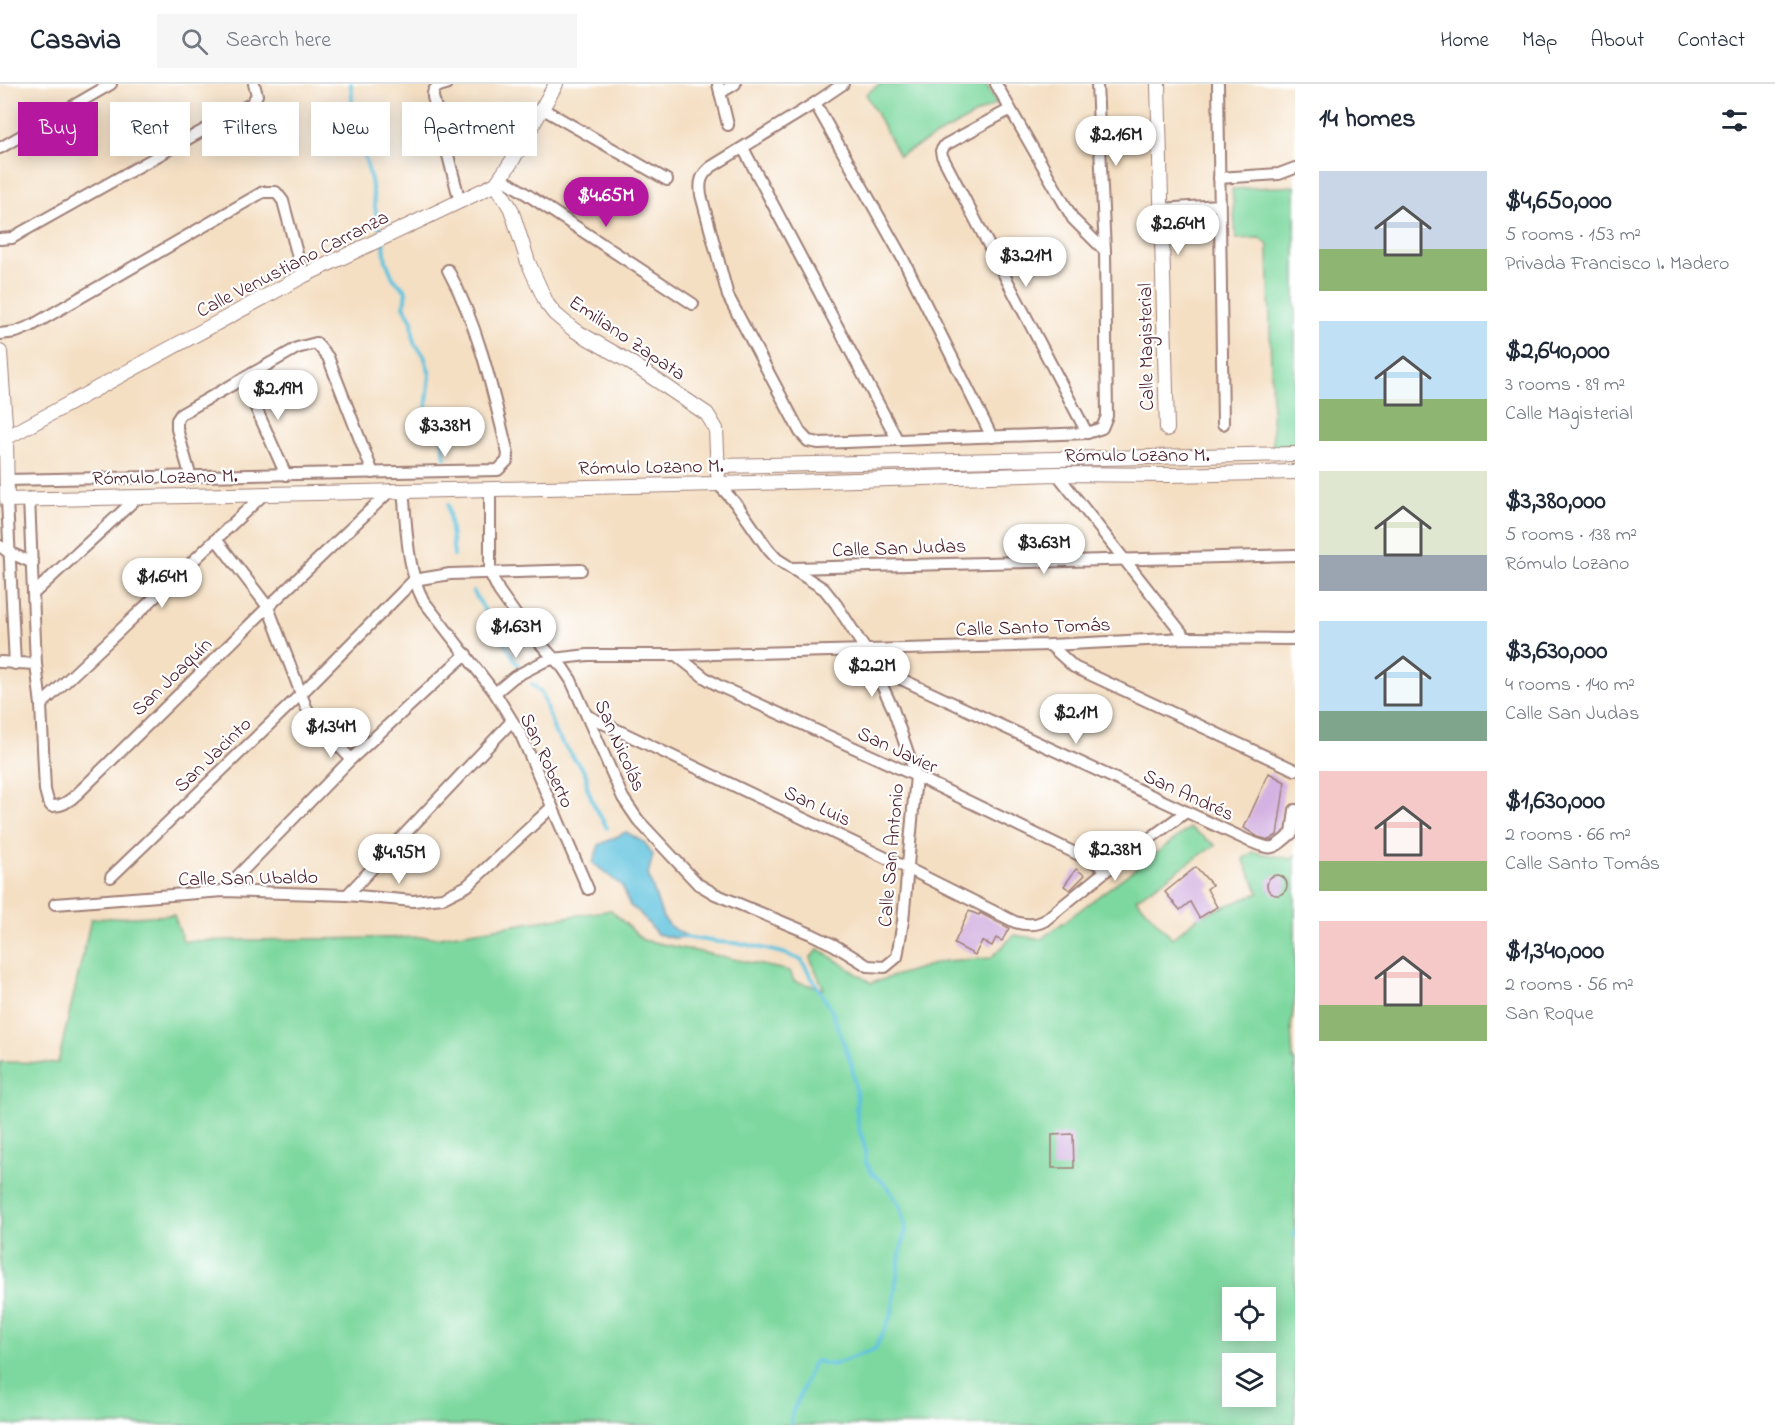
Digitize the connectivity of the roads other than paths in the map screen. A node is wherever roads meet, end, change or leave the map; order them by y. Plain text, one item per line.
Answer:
1 (111, 84) edge
2 (446, 84) edge
3 (556, 84) edge
4 (735, 84) edge
5 (843, 84) edge
6 (996, 84) edge
7 (1097, 84) edge
8 (1158, 84) edge
9 (1218, 84) edge
10 (719, 89) edge
11 (256, 90) edge
12 (815, 103) junction
13 (543, 109) junction
14 (1010, 110) junction
15 (728, 125) dead end
16 (0, 148) edge
17 (743, 148) junction
18 (1295, 168) edge
19 (1219, 178) junction
20 (667, 180) dead end
21 (499, 181) junction
22 (460, 202) junction
23 (1219, 204) junction
24 (1161, 209) junction
25 (1219, 229) junction
26 (1162, 235) junction
27 (0, 239) edge
28 (1105, 251) junction
29 (448, 270) dead end
30 (303, 276) junction
31 (693, 304) dead end
32 (0, 334) edge
33 (0, 352) edge
34 (243, 379) junction
35 (1223, 423) dead end
36 (1167, 429) dead end
37 (1087, 434) junction
38 (3, 436) edge
39 (992, 437) junction
40 (897, 440) junction
41 (1295, 454) edge
42 (1171, 457) junction
43 (718, 466) junction
44 (1295, 472) edge
45 (373, 473) junction
46 (1057, 474) junction
47 (1171, 475) junction
48 (286, 476) junction
49 (191, 478) junction
50 (6, 480) junction
51 (718, 484) junction
52 (490, 489) junction
53 (397, 490) junction
54 (265, 493) junction
55 (138, 497) junction
56 (29, 498) junction
57 (7, 500) junction
58 (216, 539) junction
59 (4, 549) edge
60 (1295, 555) edge
61 (1124, 559) junction
62 (33, 563) junction
63 (792, 568) junction
64 (581, 570) dead end
65 (490, 573) junction
66 (414, 580) junction
67 (34, 593) junction
68 (268, 607) junction
69 (1186, 638) junction
70 (1295, 639) edge
71 (1050, 645) junction
72 (865, 649) junction
73 (466, 654) junction
74 (676, 655) junction
75 (553, 659) junction
76 (0, 662) edge
77 (15, 663) junction
78 (36, 664) junction
79 (873, 666) junction
80 (495, 693) junction
81 (301, 694) junction
82 (40, 705) junction
83 (588, 716) junction
84 (511, 722) junction
85 (351, 759) junction
86 (1295, 770) edge
87 (916, 777) junction
88 (551, 808) junction
89 (1295, 810) edge
90 (1186, 812) junction
91 (1294, 834) edge
92 (907, 868) junction
93 (1108, 869) junction
94 (111, 877) dead end
95 (588, 889) dead end
96 (223, 891) junction
97 (347, 895) junction
98 (55, 904) dead end
99 (885, 967) joint

1 - 16 street
2 - 22 street
3 - 13 street
4 - 10 street
5 - 12 street
6 - 14 street
7 - 28 street
8 - 24 street, Calle Magisterial
9 - 19 street
10 - 15 street
11 - 27 street
12 - 17 street
12 - 39 street
13 - 20 street
13 - 21 street
14 - 28 street
14 - 37 street
17 - 40 street
17 - 40 street
18 - 19 street
19 - 23 street
21 - 22 street, Calle Venustiano Carranza
21 - 31 street
21 - 43 street, Emiliano Zapata
22 - 30 street, Calle Venustiano Carranza
23 - 24 street
23 - 25 street
24 - 26 street, Calle Magisterial
25 - 26 street
25 - 35 street
26 - 36 street, Calle Magisterial
28 - 37 street
29 - 45 street
30 - 32 street
30 - 38 street, Calle Venustiano Carranza
33 - 38 street
34 - 45 street
34 - 48 street
34 - 49 street
37 - 39 street
38 - 50 street
39 - 40 street
41 - 42 street
42 - 43 street
42 - 47 street
43 - 51 street, Emiliano Zapata
44 - 47 street, Rómulo Lozano M.
45 - 48 street
46 - 47 street, Rómulo Lozano M.
46 - 51 street, Rómulo Lozano M.
46 - 61 street
48 - 49 street
49 - 50 street
50 - 57 street
51 - 52 street, Rómulo Lozano M.
51 - 63 street, Calle San Antonio
52 - 53 street, Rómulo Lozano M.
52 - 65 street, San Nicolás
53 - 54 street, Rómulo Lozano M.
53 - 66 street, San Roberto
53 - 68 street, San Joaquín
54 - 55 street, Rómulo Lozano M.
54 - 58 street
55 - 56 street, Rómulo Lozano M.
55 - 67 street
56 - 57 street, Rómulo Lozano M.
56 - 62 street
57 - 59 street
58 - 68 street
58 - 82 street
59 - 62 street
59 - 77 street
60 - 61 street, Calle San Judas
61 - 63 street, Calle San Judas
61 - 69 street
62 - 67 street
63 - 72 street, Calle San Antonio
64 - 65 street
65 - 66 street
65 - 75 street, San Nicolás
66 - 73 street, San Roberto
66 - 81 street, San Jacinto
67 - 78 street
68 - 81 street
68 - 82 street, San Joaquín
69 - 70 street, Calle Santo Tomás
69 - 71 street, Calle Santo Tomás
71 - 72 street, Calle Santo Tomás
71 - 86 street
72 - 74 street, Calle Santo Tomás
72 - 79 street, Calle San Antonio
73 - 80 street, San Roberto
73 - 85 street
74 - 75 street, Calle Santo Tomás
74 - 87 street, San Javier
75 - 80 street, Calle Santo Tomás
75 - 83 street, San Nicolás
76 - 77 street
77 - 78 street
78 - 82 street
79 - 87 street, Calle San Antonio
79 - 90 street, San Andrés
80 - 84 street, San Roberto
81 - 85 street
81 - 94 street, San Jacinto
83 - 92 street, San Luis
83 - 99 street, San Nicolás
84 - 88 street, San Roberto
84 - 97 street
85 - 96 street
87 - 92 street, Calle San Antonio
87 - 93 street, San Javier
88 - 95 street, San Roberto
88 - 97 street, Calle San Ubaldo
89 - 91 street
90 - 91 street, San Andrés
90 - 93 street
92 - 93 street, San Luis
92 - 99 street, Calle San Antonio
96 - 97 street, Calle San Ubaldo
96 - 98 street, Calle San Ubaldo

